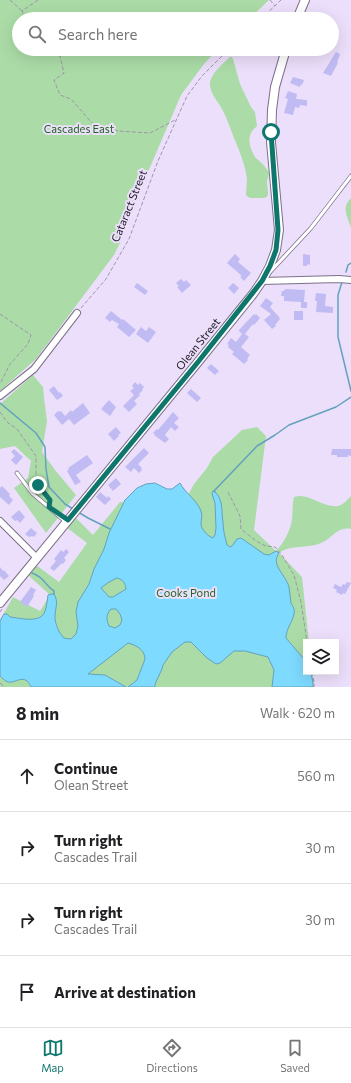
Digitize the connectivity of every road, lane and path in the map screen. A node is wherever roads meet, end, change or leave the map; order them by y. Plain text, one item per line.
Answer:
1 (10, 0) edge
2 (38, 0) edge
3 (270, 0) edge
4 (280, 0) edge
5 (305, 0) edge
6 (275, 6) junction
7 (22, 11) joint
8 (268, 12) edge
9 (300, 12) edge
10 (60, 56) edge
11 (222, 56) edge
12 (284, 56) edge
13 (176, 120) junction
14 (351, 176) edge
15 (351, 280) edge
16 (262, 281) junction
17 (0, 314) edge
18 (77, 314) joint
19 (0, 384) edge
20 (0, 396) edge
21 (0, 412) edge
22 (17, 473) dead end
23 (228, 492) dead end
24 (49, 507) junction
25 (0, 521) edge
26 (66, 522) junction
27 (37, 558) junction
28 (0, 603) edge
29 (307, 639) edge
30 (313, 675) edge
31 (0, 683) edge
32 (5, 687) edge
33 (314, 687) edge

1 - 7 path
2 - 7 path
3 - 6 path
4 - 6 path
5 - 9 street
6 - 8 path
10 - 13 path
11 - 13 path, Cataract Street
12 - 16 street, Olean Street
13 - 18 path, Cataract Street
14 - 16 lane
15 - 16 street
16 - 26 street, Olean Street
17 - 19 path
18 - 20 street
21 - 24 path
22 - 24 lane
23 - 29 path
24 - 26 lane
25 - 27 street
26 - 27 street, Olean Street
27 - 28 street, Olean Street
30 - 33 path
31 - 32 path

